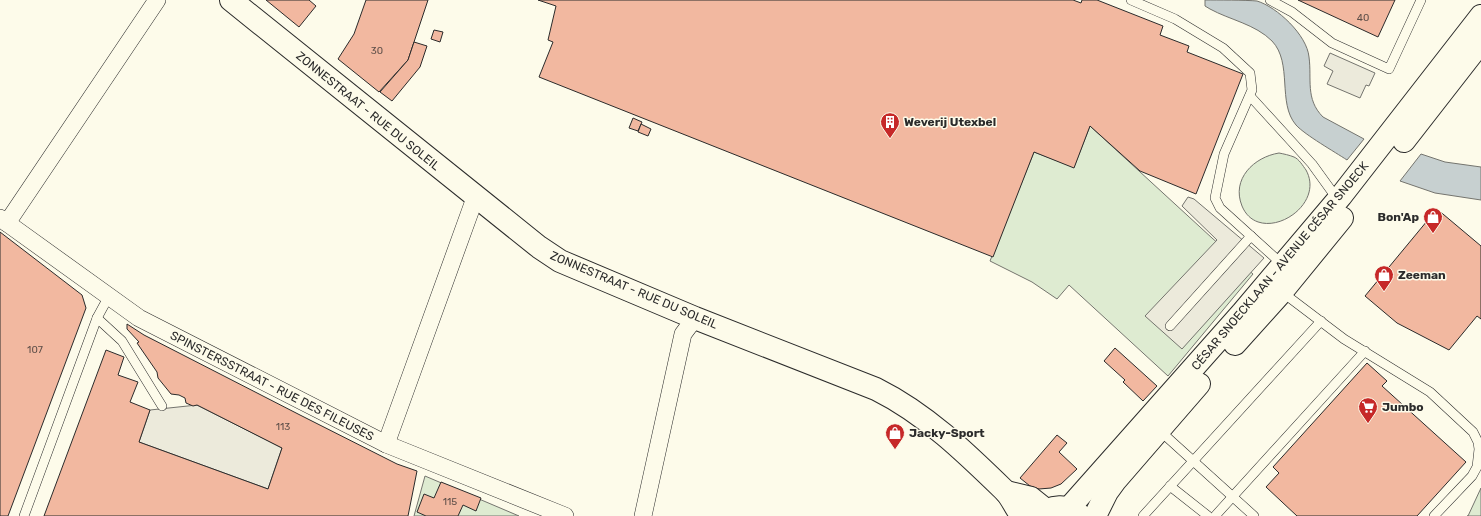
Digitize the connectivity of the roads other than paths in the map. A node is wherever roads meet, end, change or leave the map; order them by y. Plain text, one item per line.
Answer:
1 (157, 0) edge
2 (231, 0) edge
3 (1131, 0) edge
4 (1270, 0) edge
5 (1421, 0) edge
6 (1481, 16) edge
7 (1481, 42) edge
8 (1250, 96) junction
9 (475, 198) junction
10 (1338, 200) junction
11 (3, 221) edge
12 (1251, 236) junction
13 (1283, 265) junction
14 (1282, 292) junction
15 (109, 296) junction
16 (97, 318) junction
17 (695, 318) junction
18 (1321, 321) junction
19 (1170, 326) dead end
20 (1365, 351) junction
21 (162, 406) dead end
22 (1159, 430) junction
23 (386, 444) junction
24 (1193, 460) junction
25 (1170, 486) junction
26 (1006, 492) junction
27 (1233, 497) junction
28 (537, 511) edge
29 (1075, 512) edge
30 (1042, 513) edge
31 (24, 516) edge
32 (565, 516) edge
33 (643, 516) edge
34 (1022, 516) edge
35 (1095, 516) edge
36 (1144, 516) edge
37 (1208, 516) edge
38 (1215, 516) edge
39 (1254, 516) edge
40 (1434, 516) edge

1 - 11 street
2 - 9 main road, ZONNESTRAAT - RUE DU SOLEIL
3 - 8 lane
4 - 5 lane
6 - 10 main road, CÉSAR SNOECKLAAN - AVENUE CÉSAR SNOECK
7 - 14 main road, CÉSAR SNOECKLAAN - AVENUE CÉSAR SNOECK
8 - 10 lane
8 - 12 lane
9 - 17 main road, ZONNESTRAAT - RUE DU SOLEIL
9 - 23 street
10 - 13 main road, CÉSAR SNOECKLAAN - AVENUE CÉSAR SNOECK
11 - 15 street, SPINSTERSSTRAAT - RUE DES FILEUSES
12 - 13 lane
12 - 19 lane
13 - 29 main road, CÉSAR SNOECKLAAN - AVENUE CÉSAR SNOECK
14 - 18 lane
14 - 22 main road, CÉSAR SNOECKLAAN - AVENUE CÉSAR SNOECK
15 - 16 lane
15 - 23 street, SPINSTERSSTRAAT - RUE DES FILEUSES
16 - 21 lane
16 - 31 lane
17 - 26 main road, ZONNESTRAAT - RUE DU SOLEIL
17 - 33 street
18 - 20 lane
18 - 24 lane
20 - 27 lane
20 - 40 lane
22 - 24 lane
22 - 35 main road, CÉSAR SNOECKLAAN - AVENUE CÉSAR SNOECK
23 - 28 street, SPINSTERSSTRAAT - RUE DES FILEUSES
24 - 25 lane
24 - 27 lane
25 - 36 lane
25 - 37 lane
26 - 30 main road
26 - 34 main road, ZONNESTRAAT - RUE DU SOLEIL
27 - 38 lane
27 - 39 lane
28 - 32 street, SPINSTERSSTRAAT - RUE DES FILEUSES
29 - 30 main road

